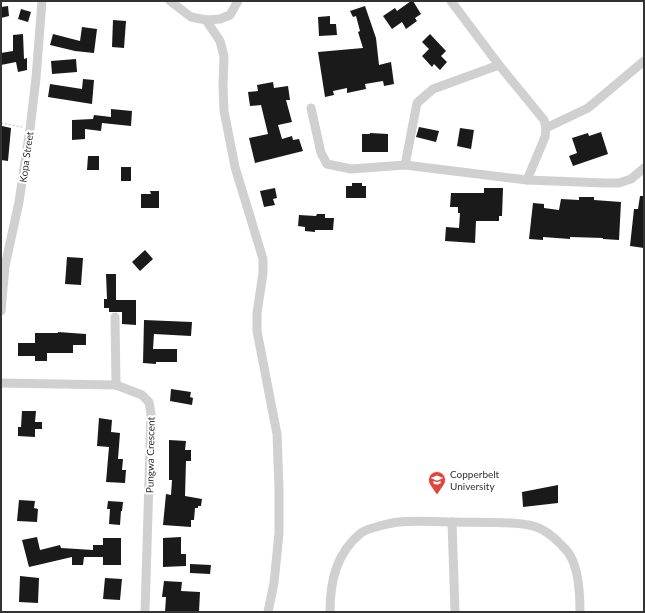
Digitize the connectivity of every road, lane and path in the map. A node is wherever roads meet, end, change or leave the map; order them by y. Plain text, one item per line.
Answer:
1 (42, 1) edge
2 (170, 1) edge
3 (238, 1) edge
4 (451, 1) edge
5 (206, 20) junction
6 (644, 61) edge
7 (499, 65) junction
8 (311, 108) dead end
9 (1, 123) edge
10 (546, 128) junction
11 (30, 129) junction
12 (405, 165) junction
13 (644, 168) edge
14 (527, 180) junction
15 (1, 311) edge
16 (115, 317) dead end
17 (1, 383) edge
18 (116, 385) junction
19 (452, 522) junction
20 (145, 612) edge
21 (268, 612) edge
22 (330, 612) edge
23 (455, 612) edge
24 (580, 612) edge

1 - 11 street, Kopa Street
2 - 5 street
3 - 5 street
4 - 7 street
5 - 21 street
6 - 10 street
7 - 10 street
7 - 12 street
8 - 12 street
9 - 11 path
10 - 14 street
11 - 15 street, Kopa Street
12 - 14 street
13 - 14 street
16 - 18 street
17 - 18 street, Pungwa Crescent
18 - 20 street, Pungwa Crescent
19 - 22 street
19 - 23 street
19 - 24 street

